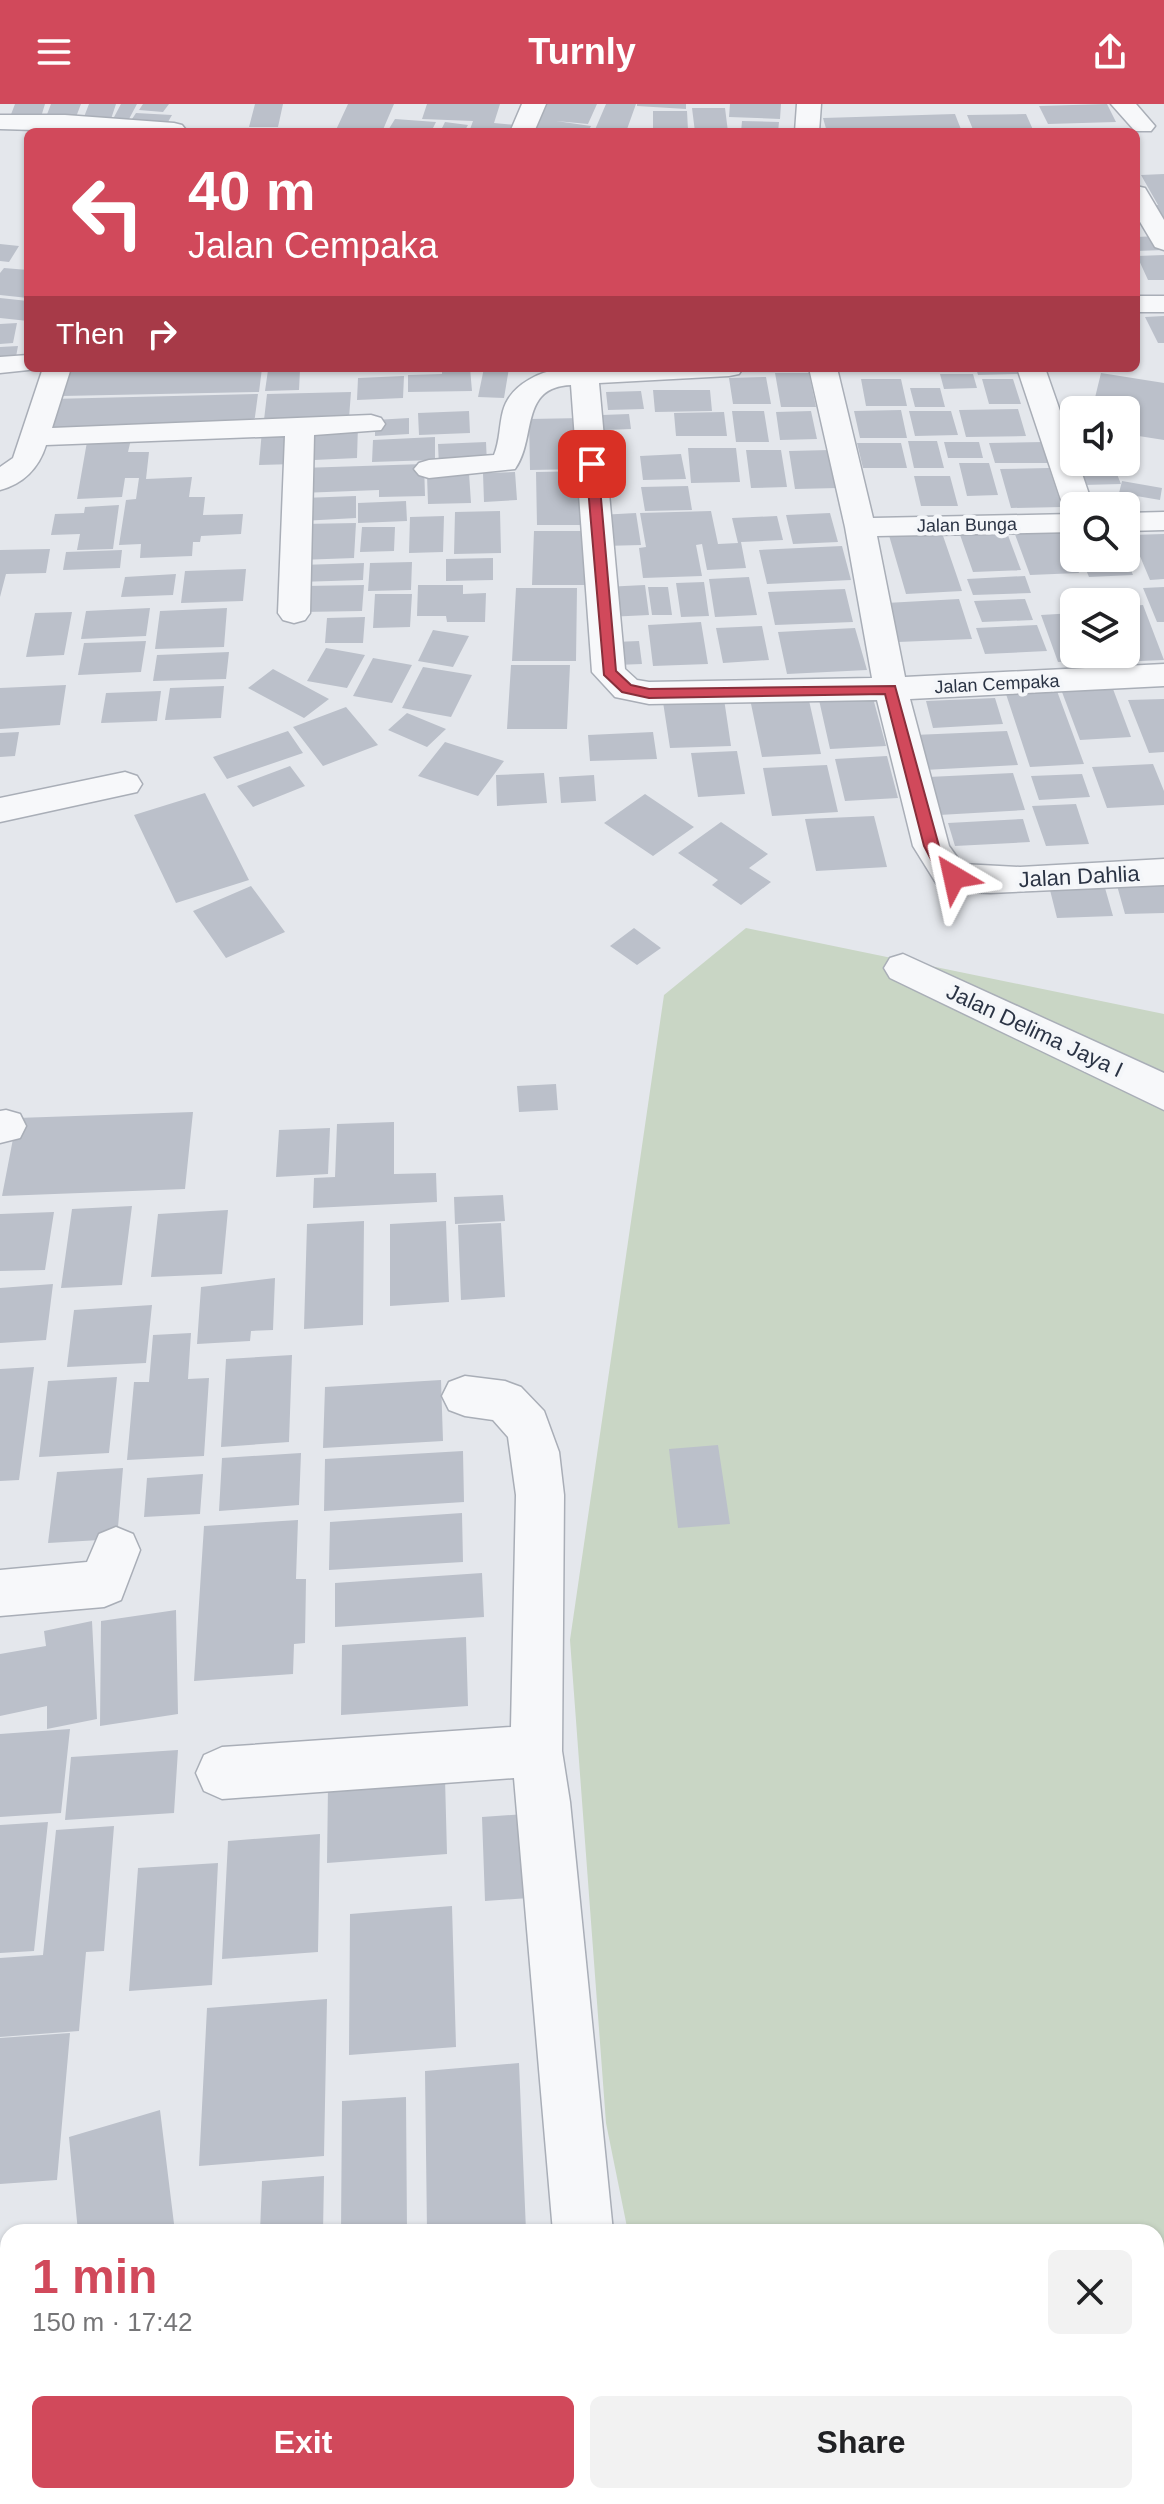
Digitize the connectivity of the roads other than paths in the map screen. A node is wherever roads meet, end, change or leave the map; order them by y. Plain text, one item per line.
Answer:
1 (534, 104) edge
2 (809, 104) edge
3 (1123, 104) edge
4 (0, 122) edge
5 (177, 126) edge
6 (1143, 126) dead end
7 (524, 128) edge
8 (807, 128) edge
9 (1140, 200) edge
10 (1164, 242) edge
11 (1140, 304) edge
12 (1164, 304) edge
13 (24, 363) edge
14 (0, 365) edge
15 (56, 372) edge
16 (632, 372) edge
17 (824, 372) edge
18 (1032, 372) edge
19 (584, 374) junction
20 (371, 424) dead end
21 (300, 426) junction
22 (37, 437) junction
23 (429, 469) dead end
24 (0, 481) edge
25 (1073, 492) edge
26 (1164, 521) edge
27 (1140, 522) edge
28 (1060, 523) edge
29 (860, 527) junction
30 (294, 613) dead end
31 (1164, 675) edge
32 (891, 689) junction
33 (125, 784) dead end
34 (0, 810) edge
35 (1164, 872) edge
36 (903, 968) dead end
37 (1164, 1094) edge
38 (465, 1396) dead end
39 (116, 1550) dead end
40 (0, 1593) edge
41 (536, 1751) junction
42 (222, 1773) dead end
43 (582, 2224) edge

1 - 7 street
2 - 8 street
3 - 6 street
4 - 5 street
9 - 10 street
11 - 12 street
13 - 14 street
15 - 22 street
16 - 19 street
17 - 29 street
18 - 25 street
19 - 23 street
19 - 32 street, Jalan Cempaka
20 - 21 street
21 - 22 street
21 - 30 street
22 - 24 street
26 - 27 street
28 - 29 street, Jalan Bunga
29 - 32 street
31 - 32 street, Jalan Cempaka
32 - 35 street, Jalan Dahlia
33 - 34 street
36 - 37 street, Jalan Delima Jaya I
38 - 41 street
39 - 40 street
41 - 42 street
41 - 43 street

